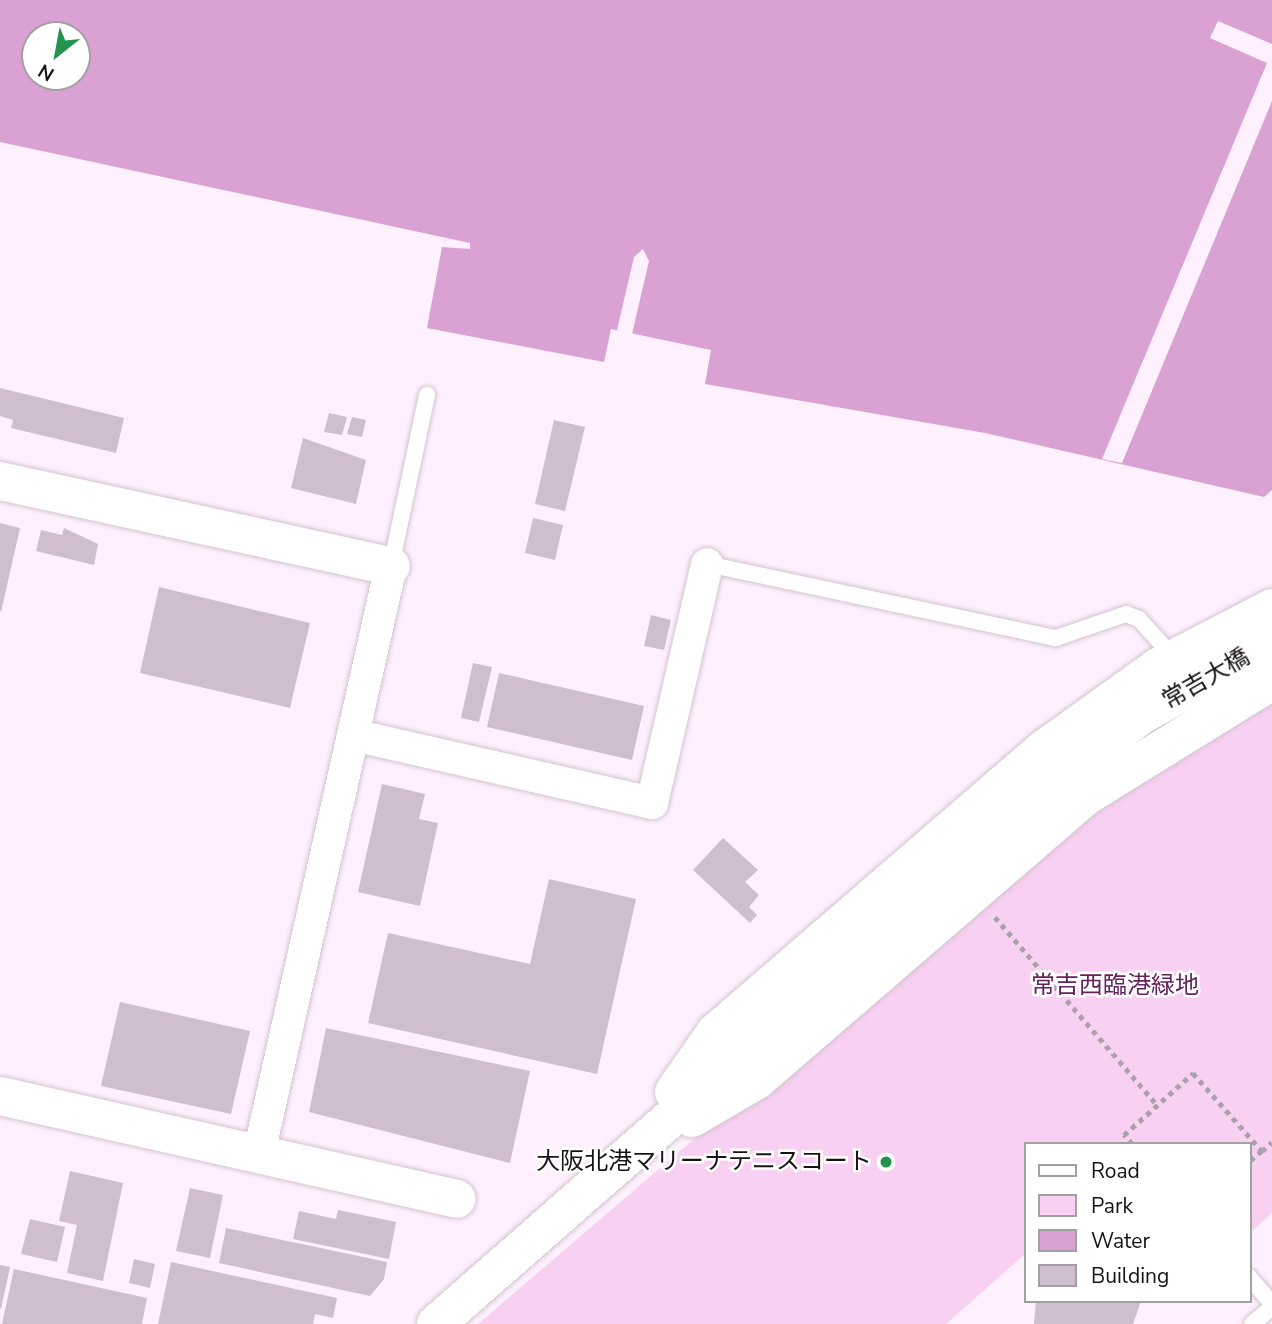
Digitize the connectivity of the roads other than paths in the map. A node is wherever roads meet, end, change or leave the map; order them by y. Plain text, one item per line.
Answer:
1 (427, 395) dead end
2 (0, 481) edge
3 (707, 564) joint
4 (391, 566) junction
5 (1272, 608) edge
6 (1272, 642) edge
7 (1174, 658) junction
8 (1272, 681) edge
9 (353, 735) junction
10 (0, 1096) edge
11 (259, 1153) junction
12 (630, 1153) junction
13 (457, 1199) dead end
14 (1251, 1279) edge
15 (1272, 1305) edge
16 (436, 1324) edge
17 (1252, 1324) edge

1 - 4 lane
2 - 4 street
3 - 7 lane
3 - 9 street
4 - 9 street
5 - 7 street
6 - 12 street, 常吉大橋
7 - 12 street
8 - 12 street
9 - 11 street
10 - 11 street
11 - 13 street
12 - 16 street
14 - 15 lane
15 - 17 lane

